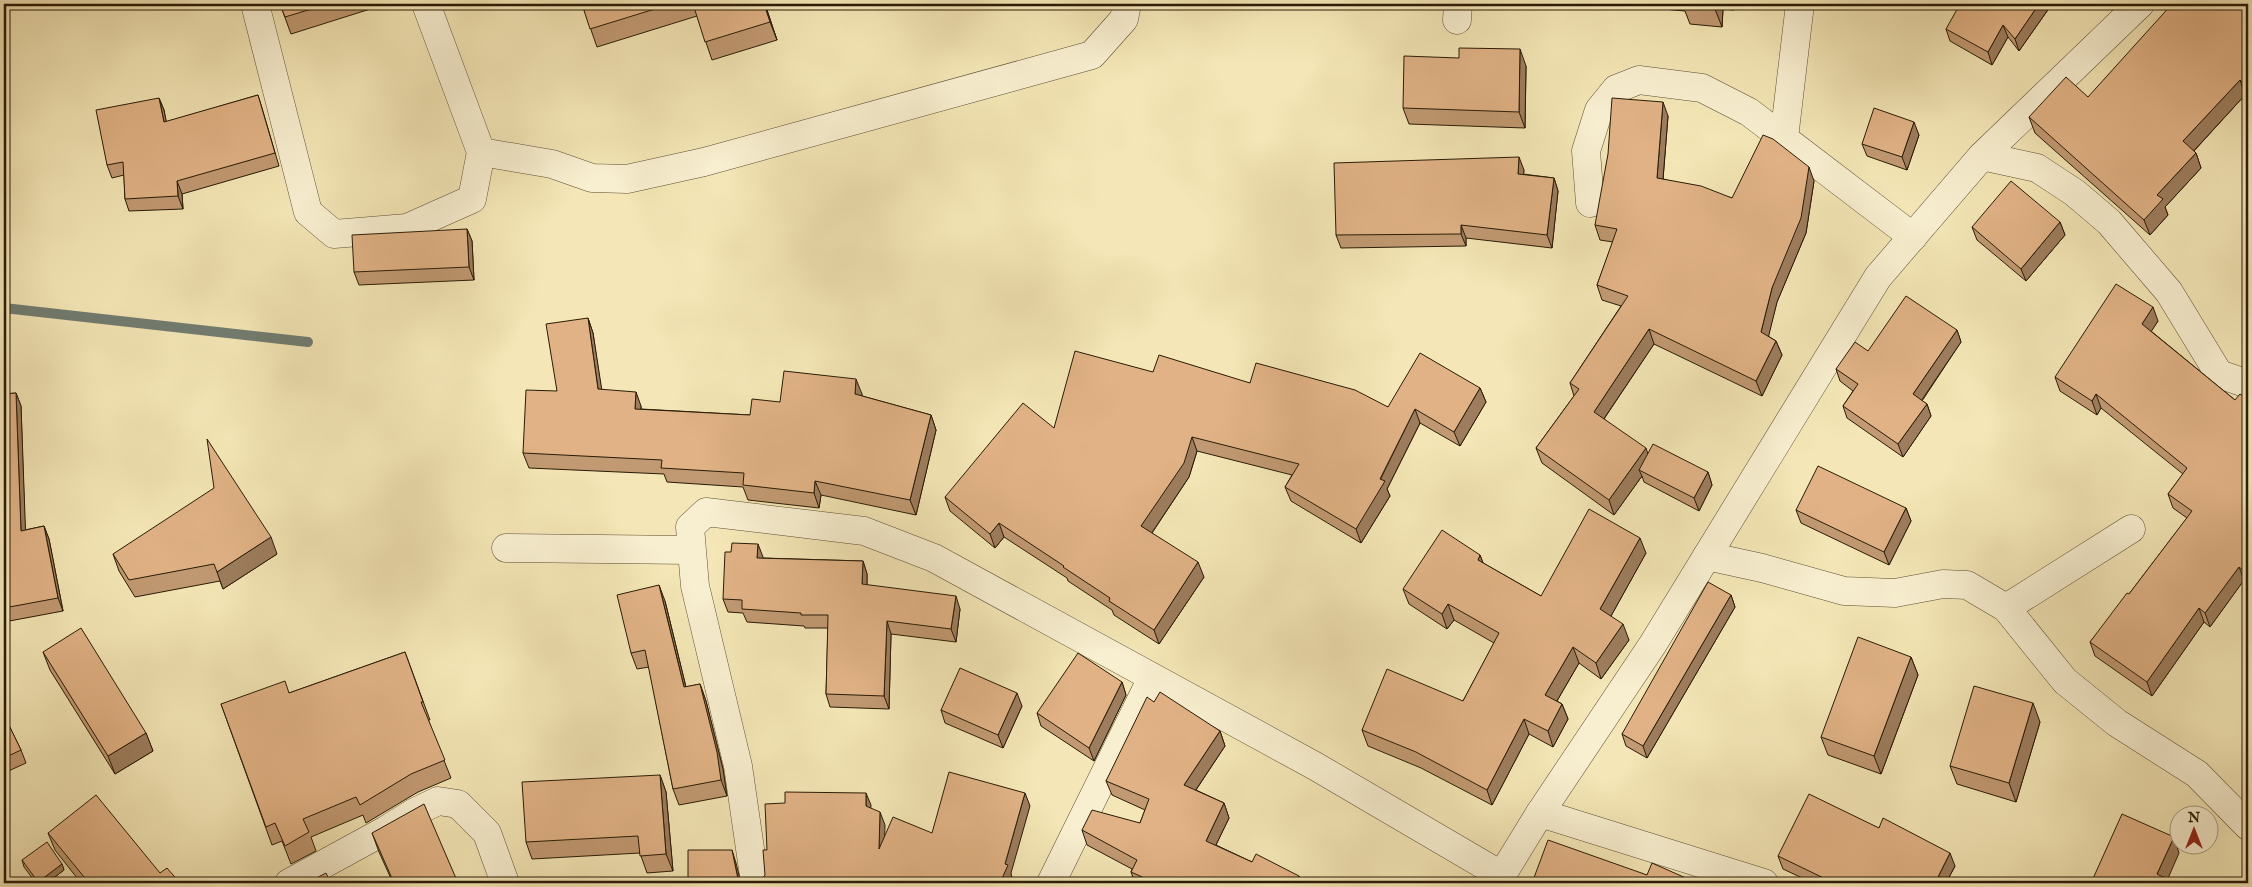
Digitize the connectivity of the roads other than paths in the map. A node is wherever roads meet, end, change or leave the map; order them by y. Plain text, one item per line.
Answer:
1 (255, 4) edge
2 (426, 4) edge
3 (1127, 4) edge
4 (1800, 4) edge
5 (2140, 4) edge
6 (1784, 138) junction
7 (481, 152) junction
8 (1982, 156) junction
9 (1590, 203) dead end
10 (1913, 237) junction
11 (2248, 384) edge
12 (2131, 529) dead end
13 (506, 548) dead end
14 (691, 550) junction
15 (1707, 556) junction
16 (2006, 608) junction
17 (1152, 678) junction
18 (1540, 813) junction
19 (2248, 826) edge
20 (1499, 879) edge
21 (289, 883) edge
22 (505, 883) edge
23 (754, 883) edge
24 (1051, 883) edge
25 (1764, 883) edge

1 - 7 street
2 - 7 street
3 - 7 street
4 - 6 street
5 - 8 street
6 - 9 street
6 - 10 street
8 - 10 street
8 - 11 street
10 - 15 street
12 - 16 street
13 - 14 street
14 - 17 street
14 - 23 street
15 - 16 street
15 - 18 street
16 - 19 street
17 - 20 street
17 - 24 street
18 - 20 street
18 - 25 street
21 - 22 street

